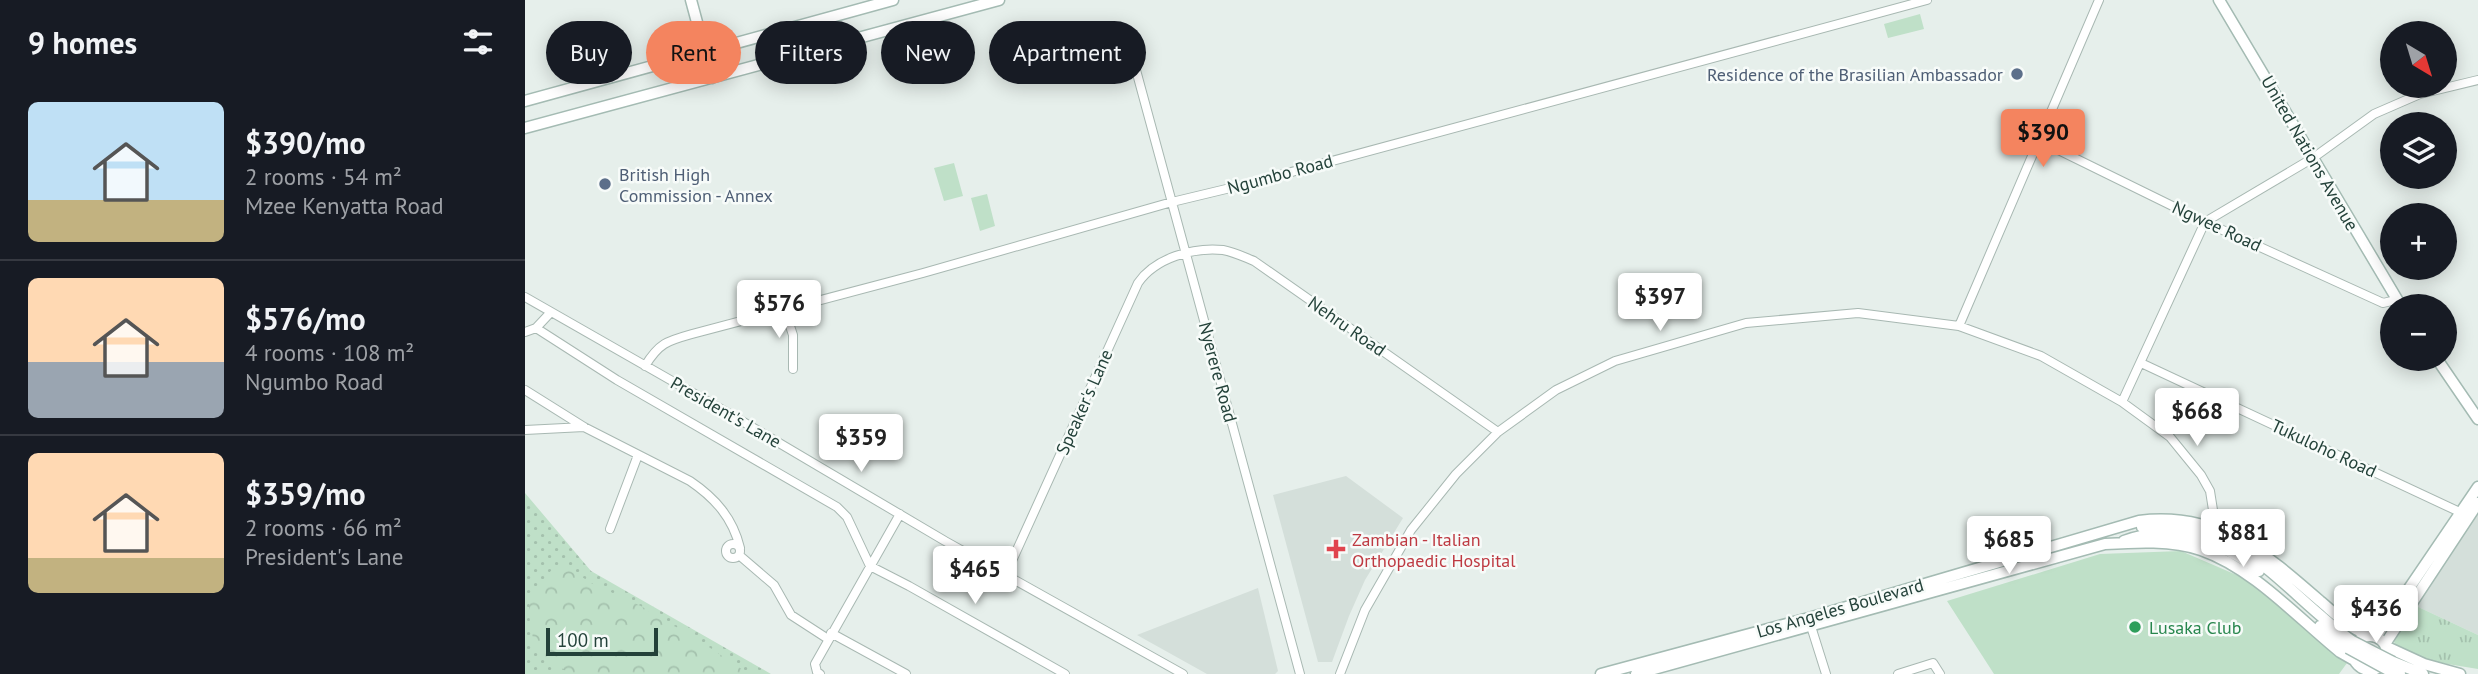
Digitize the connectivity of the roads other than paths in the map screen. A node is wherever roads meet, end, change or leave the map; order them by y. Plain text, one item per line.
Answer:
1 (691, 0) edge
2 (893, 0) edge
3 (957, 0) edge
4 (999, 0) edge
5 (1927, 0) edge
6 (2099, 0) edge
7 (2220, 0) edge
8 (966, 10) junction
9 (953, 13) junction
10 (697, 21) edge
11 (741, 42) edge
12 (646, 68) edge
13 (741, 70) edge
14 (2478, 80) edge
15 (690, 84) edge
16 (1140, 84) edge
17 (525, 101) edge
18 (525, 128) edge
19 (2040, 141) junction
20 (2313, 158) junction
21 (1172, 202) junction
22 (2205, 222) junction
23 (1186, 254) junction
24 (2394, 294) edge
25 (525, 297) edge
26 (2380, 302) edge
27 (784, 308) junction
28 (551, 312) junction
29 (1959, 326) junction
30 (536, 328) junction
31 (525, 332) edge
32 (2141, 363) junction
33 (645, 366) junction
34 (793, 369) dead end
35 (2445, 371) edge
36 (525, 390) edge
37 (2123, 402) junction
38 (2478, 419) edge
39 (584, 427) junction
40 (525, 430) edge
41 (1498, 432) junction
42 (638, 455) junction
43 (2478, 487) edge
44 (2478, 503) edge
45 (900, 514) junction
46 (2464, 514) junction
47 (731, 522) junction
48 (2211, 526) junction
49 (2118, 528) junction
50 (610, 529) dead end
51 (2117, 543) junction
52 (739, 551) junction
53 (870, 566) junction
54 (1006, 574) junction
55 (1810, 622) junction
56 (830, 636) junction
57 (2380, 641) junction
58 (2350, 644) junction
59 (2355, 661) junction
60 (2377, 670) edge
61 (1658, 671) edge
62 (820, 674) edge
63 (906, 674) edge
64 (1065, 674) edge
65 (1183, 674) edge
66 (1300, 674) edge
67 (1340, 674) edge
68 (1601, 674) edge
69 (1636, 674) edge
70 (1826, 674) edge
71 (1898, 674) edge
72 (1940, 674) edge
73 (2350, 674) edge
74 (2400, 674) edge
75 (2423, 674) edge
76 (2460, 674) edge

1 - 10 main road
2 - 11 main road
3 - 8 main road
3 - 9 main road
4 - 8 main road
5 - 21 street, Ngumbo Road
6 - 19 street
7 - 20 main road, United Nations Avenue
8 - 9 main road
9 - 13 main road
12 - 17 main road
14 - 20 street
15 - 18 main road
16 - 21 street, Nyerere Road
19 - 22 street, Ngwee Road
19 - 29 street
20 - 22 street
20 - 24 main road, United Nations Avenue
21 - 23 street, Nyerere Road
21 - 27 street, Ngumbo Road
22 - 26 street, Ngwee Road
22 - 32 street
23 - 41 street, Nehru Road
23 - 54 street, Speaker's Lane
23 - 66 street, Nyerere Road
25 - 28 street, President's Lane
27 - 33 street, Ngumbo Road
27 - 34 street
28 - 30 street
28 - 33 street, President's Lane
29 - 37 street
29 - 41 street
30 - 31 street
30 - 53 street
32 - 37 street
32 - 46 street, Tukuloho Road
33 - 45 street, President's Lane
35 - 38 main road
36 - 39 street
37 - 48 street
39 - 40 street
39 - 42 street
41 - 67 street
42 - 47 street
42 - 50 street
43 - 46 main road
44 - 46 main road
45 - 53 street
45 - 54 street, President's Lane
46 - 57 main road
47 - 52 street
47 - 52 street
48 - 49 main road, Los Angeles Boulevard
48 - 57 main road, Los Angeles Boulevard
49 - 55 main road, Los Angeles Boulevard
49 - 58 main road, Los Angeles Boulevard
51 - 55 main road, Los Angeles Boulevard
51 - 58 main road, Los Angeles Boulevard
51 - 59 main road, Los Angeles Boulevard
52 - 56 street
53 - 56 street
53 - 64 street
54 - 65 street, President's Lane
55 - 61 main road, Los Angeles Boulevard
55 - 68 main road, Los Angeles Boulevard
55 - 70 street
56 - 62 street
56 - 63 street
57 - 59 main road
57 - 60 main road
57 - 76 main road, Los Angeles Boulevard
58 - 60 main road, Los Angeles Boulevard, bridge
59 - 60 main road, Los Angeles Boulevard
59 - 73 main road
60 - 74 main road, Los Angeles Boulevard
60 - 75 main road, Los Angeles Boulevard
61 - 69 main road, Los Angeles Boulevard
71 - 72 street

